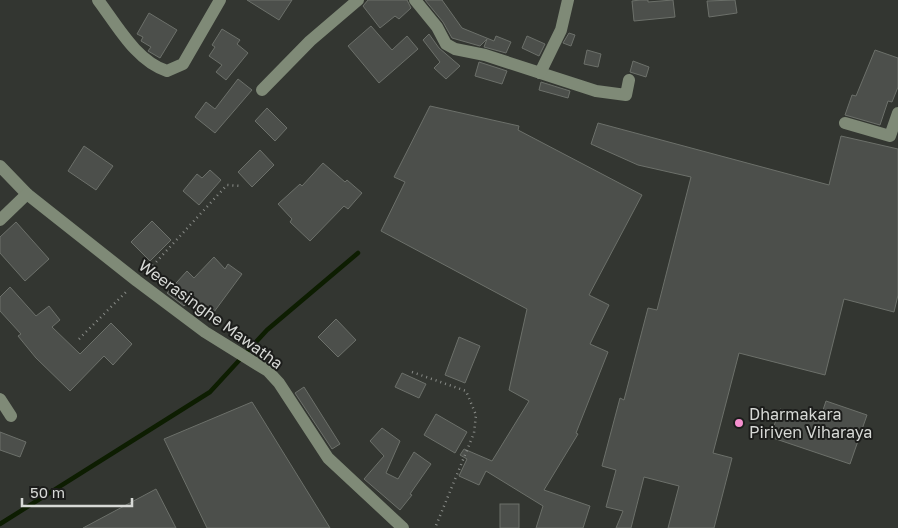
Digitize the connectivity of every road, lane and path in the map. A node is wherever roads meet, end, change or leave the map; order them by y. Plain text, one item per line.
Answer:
1 (98, 0) edge
2 (220, 0) edge
3 (358, 0) edge
4 (416, 0) edge
5 (568, 0) edge
6 (540, 73) junction
7 (629, 80) dead end
8 (262, 90) dead end
9 (898, 114) edge
10 (845, 123) dead end
11 (0, 166) edge
12 (241, 186) dead end
13 (27, 194) junction
14 (0, 220) edge
15 (137, 282) junction
16 (79, 339) dead end
17 (412, 372) dead end
18 (0, 398) edge
19 (11, 416) dead end
20 (403, 528) edge
21 (435, 528) edge

1 - 2 street
3 - 8 street
4 - 6 street
5 - 6 street
6 - 7 street
9 - 10 street
11 - 13 street, Weerasinghe Mawatha
12 - 15 path
13 - 14 street
13 - 15 street, Weerasinghe Mawatha
15 - 16 path
15 - 20 street, Weerasinghe Mawatha
17 - 21 path
18 - 19 street

